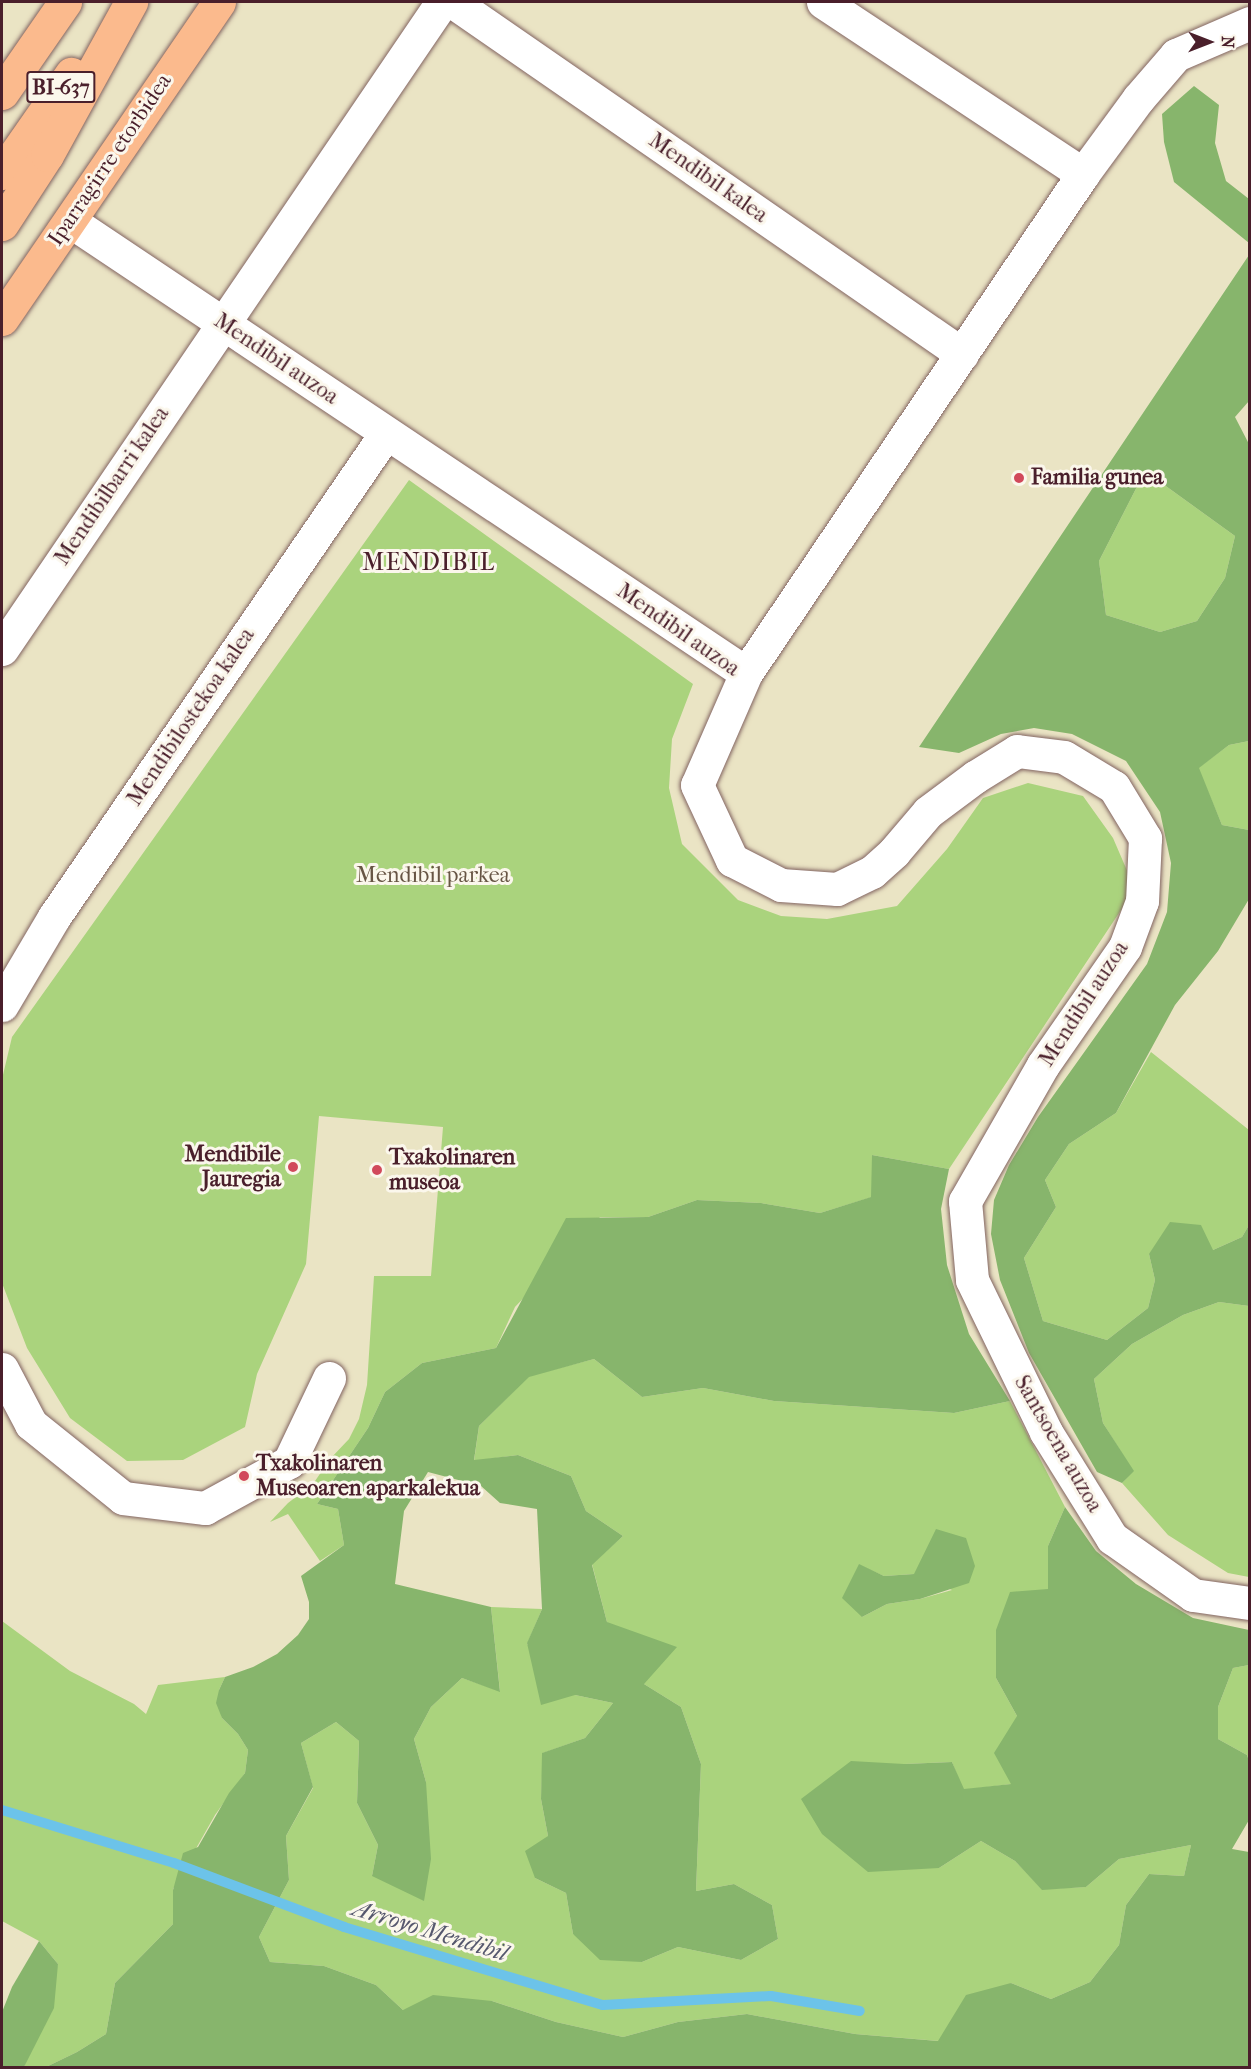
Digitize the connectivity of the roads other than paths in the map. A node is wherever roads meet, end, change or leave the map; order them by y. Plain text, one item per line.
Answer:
1 (45, 2) edge
2 (65, 2) edge
3 (121, 2) edge
4 (131, 2) edge
5 (219, 2) edge
6 (442, 2) edge
7 (453, 2) edge
8 (823, 2) edge
9 (1250, 23) edge
10 (2, 55) edge
11 (2, 93) edge
12 (2, 173) edge
13 (1083, 174) junction
14 (70, 221) junction
15 (2, 224) edge
16 (2, 319) edge
17 (222, 323) junction
18 (962, 354) junction
19 (386, 433) junction
20 (2, 649) edge
21 (746, 673) junction
22 (2, 1005) edge
23 (965, 1201) joint
24 (2, 1369) edge
25 (329, 1378) dead end
26 (1250, 1603) edge

1 - 10 main road
2 - 11 main road, BI-637
3 - 12 main road, BI-637
4 - 15 main road
5 - 14 main road, Iparragirre etorbidea
6 - 17 street
7 - 18 street, Mendibil kalea
8 - 13 street
9 - 13 street
13 - 18 street
14 - 16 main road, Iparragirre etorbidea
14 - 17 street, Mendibil auzoa
17 - 19 street, Mendibil auzoa
17 - 20 street, Mendibilbarri kalea
18 - 21 street
19 - 21 street, Mendibil auzoa
19 - 22 street, Mendibilostekoa kalea
21 - 23 street, Mendibil auzoa
23 - 26 street, Santsoena auzoa
24 - 25 street

